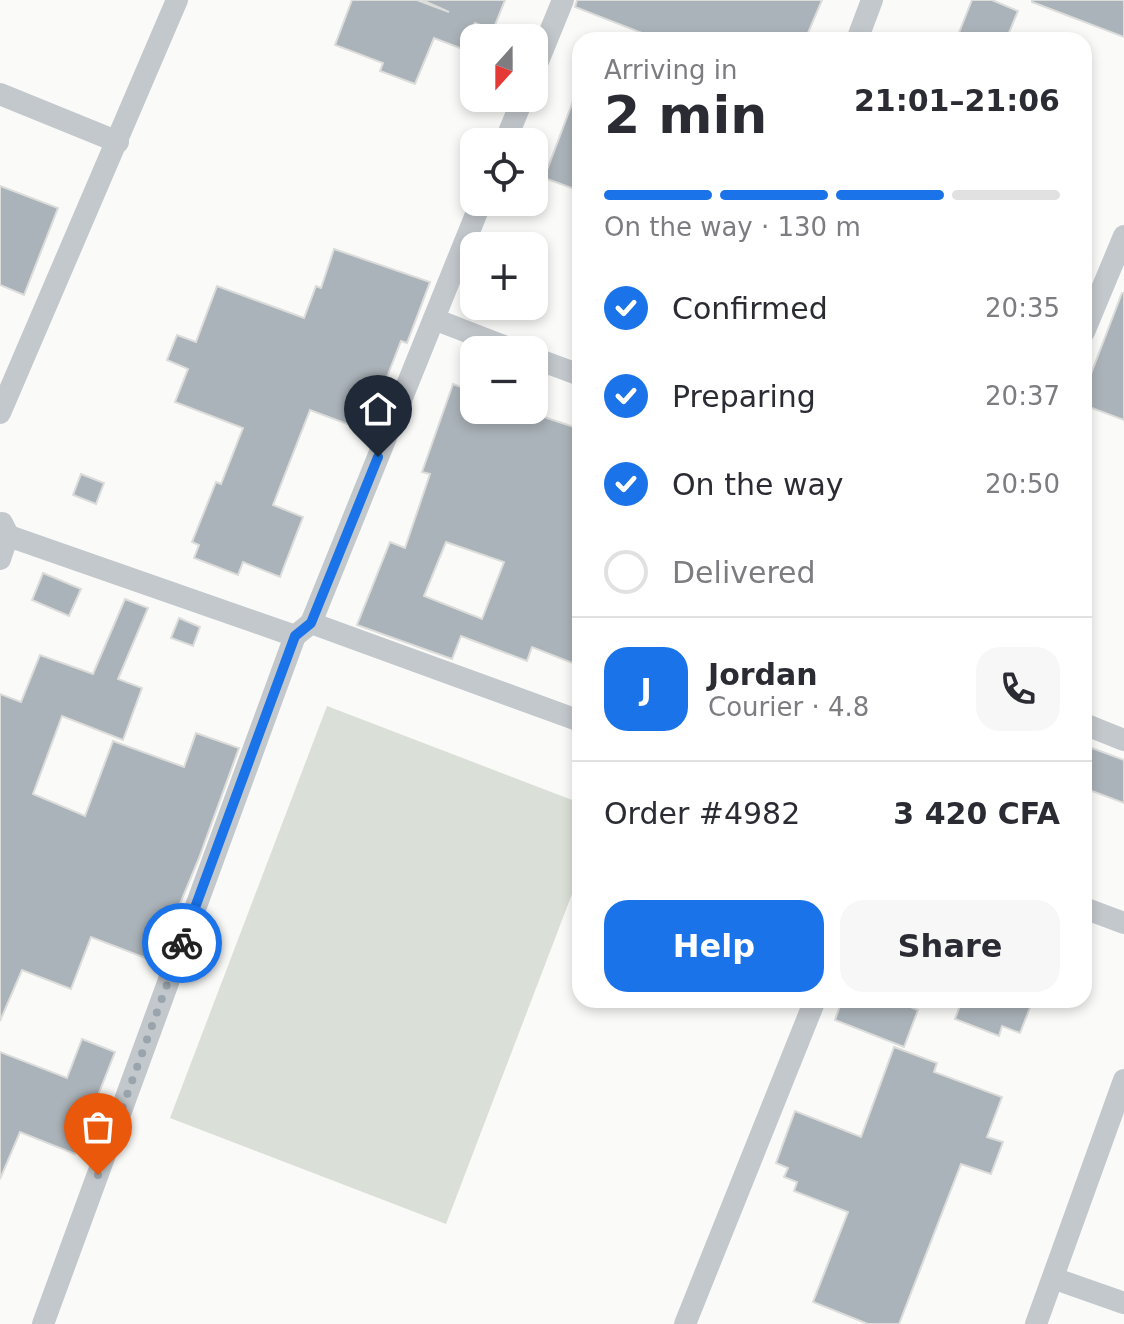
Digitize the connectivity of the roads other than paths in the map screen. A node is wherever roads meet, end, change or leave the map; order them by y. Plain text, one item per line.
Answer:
1 (177, 0) edge
2 (563, 0) edge
3 (872, 0) edge
4 (860, 32) edge
5 (548, 37) edge
6 (0, 94) edge
7 (118, 142) junction
8 (475, 216) edge
9 (1122, 250) edge
10 (1092, 315) edge
11 (434, 319) junction
12 (478, 336) edge
13 (548, 363) edge
14 (572, 372) edge
15 (0, 413) edge
16 (3, 529) edge
17 (0, 559) edge
18 (303, 630) junction
19 (572, 718) edge
20 (1092, 727) edge
21 (1124, 740) edge
22 (1092, 911) edge
23 (1124, 923) edge
24 (812, 1008) edge
25 (1124, 1080) edge
26 (1053, 1278) junction
27 (1124, 1303) edge
28 (43, 1324) edge
29 (685, 1324) edge
30 (1036, 1324) edge

1 - 7 street
2 - 5 street
3 - 4 street
6 - 7 street
7 - 15 street
8 - 11 street
9 - 10 street
11 - 12 street
11 - 18 street
13 - 14 street
16 - 17 street
16 - 18 street
18 - 19 street
18 - 28 street
20 - 21 street
22 - 23 street
24 - 29 street
25 - 26 street
26 - 27 street
26 - 30 street

